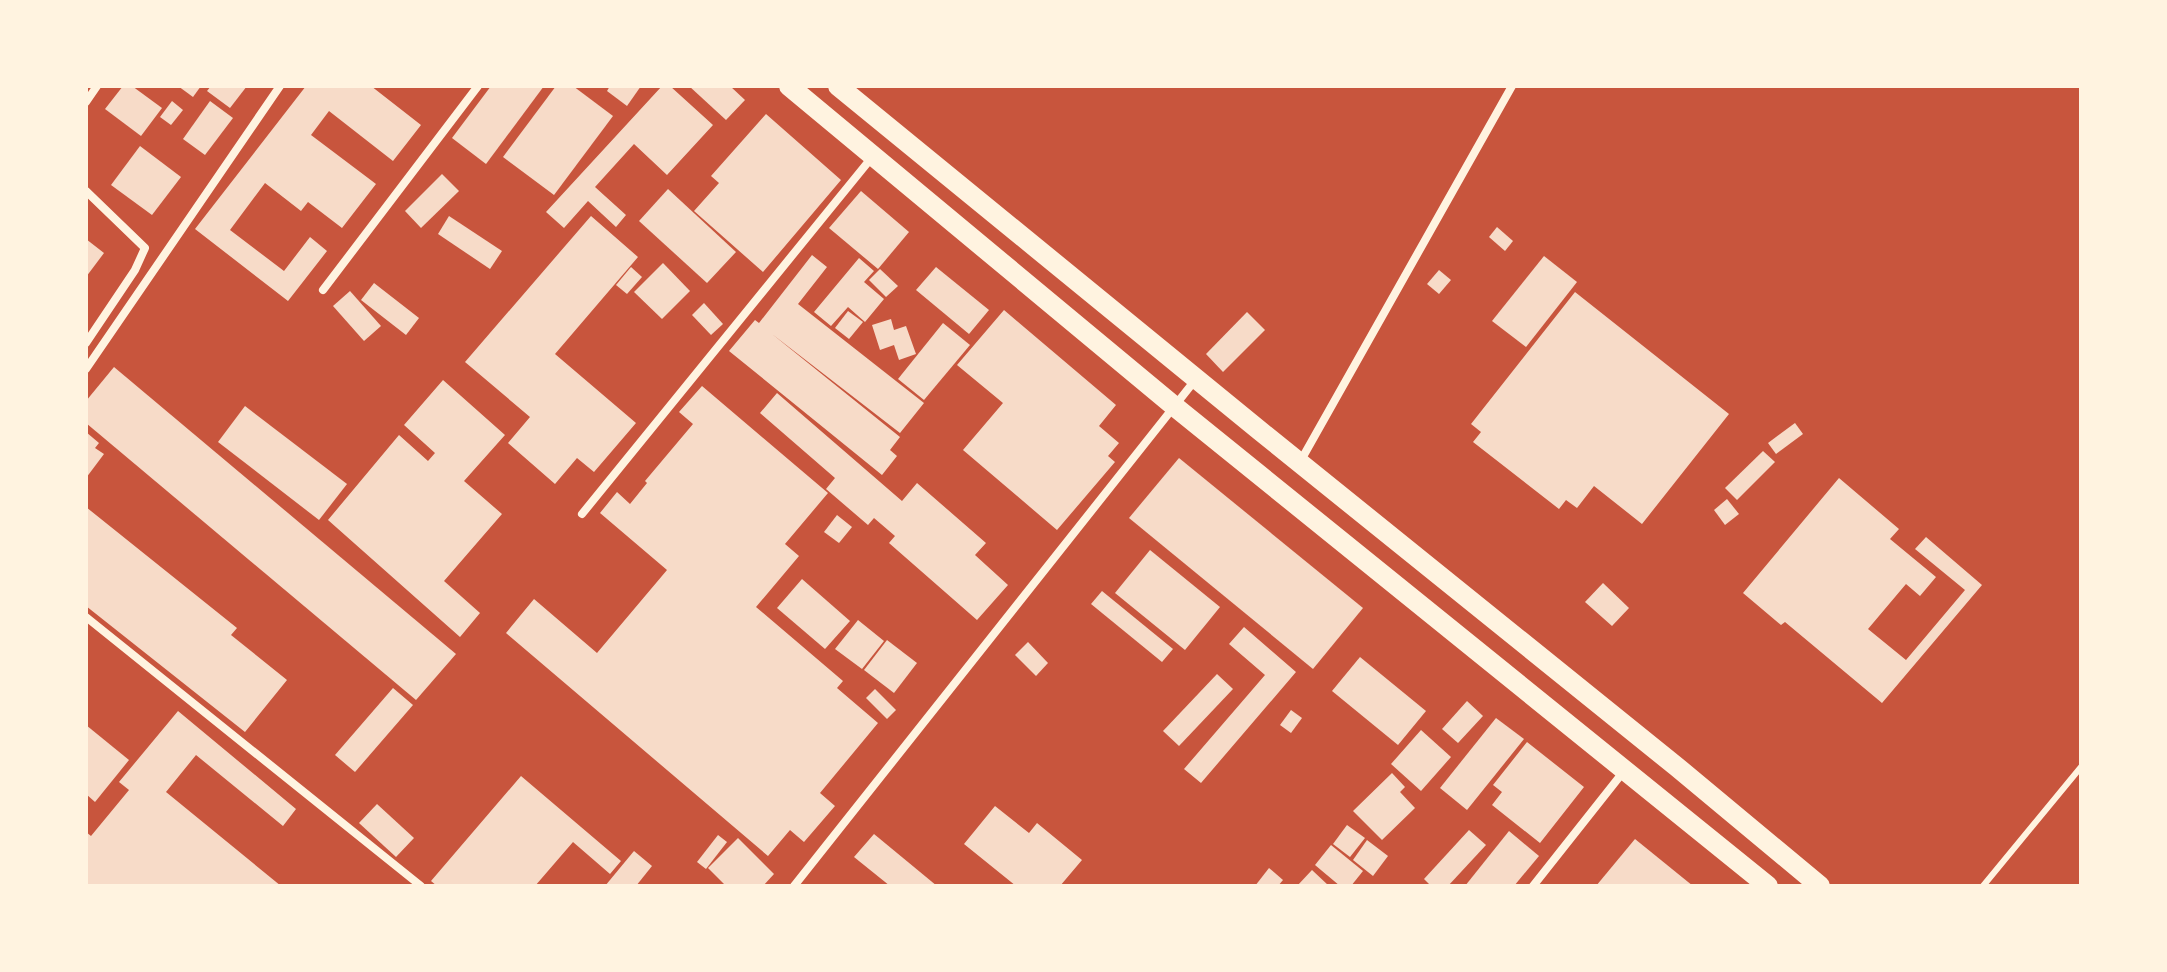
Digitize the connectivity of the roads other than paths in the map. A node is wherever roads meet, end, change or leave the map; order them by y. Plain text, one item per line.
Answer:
1 (97, 86) edge
2 (280, 86) edge
3 (478, 86) edge
4 (789, 86) edge
5 (838, 86) edge
6 (1512, 86) edge
7 (86, 102) edge
8 (874, 155) junction
9 (86, 191) edge
10 (323, 290) dead end
11 (86, 343) edge
12 (86, 369) edge
13 (1196, 378) junction
14 (1174, 406) junction
15 (1299, 463) junction
16 (582, 514) dead end
17 (86, 617) edge
18 (2081, 767) edge
19 (1625, 770) junction
20 (421, 886) edge
21 (794, 886) edge
22 (1533, 886) edge
23 (1768, 886) edge
24 (1820, 886) edge
25 (1983, 886) edge

1 - 7 street
2 - 12 street
3 - 10 street
4 - 8 main road
5 - 13 main road
6 - 15 street
8 - 14 main road
8 - 16 street
9 - 11 street
13 - 14 street
13 - 15 main road
14 - 19 main road
14 - 21 street
15 - 24 main road
17 - 20 street
18 - 25 lane
19 - 22 street
19 - 23 main road

